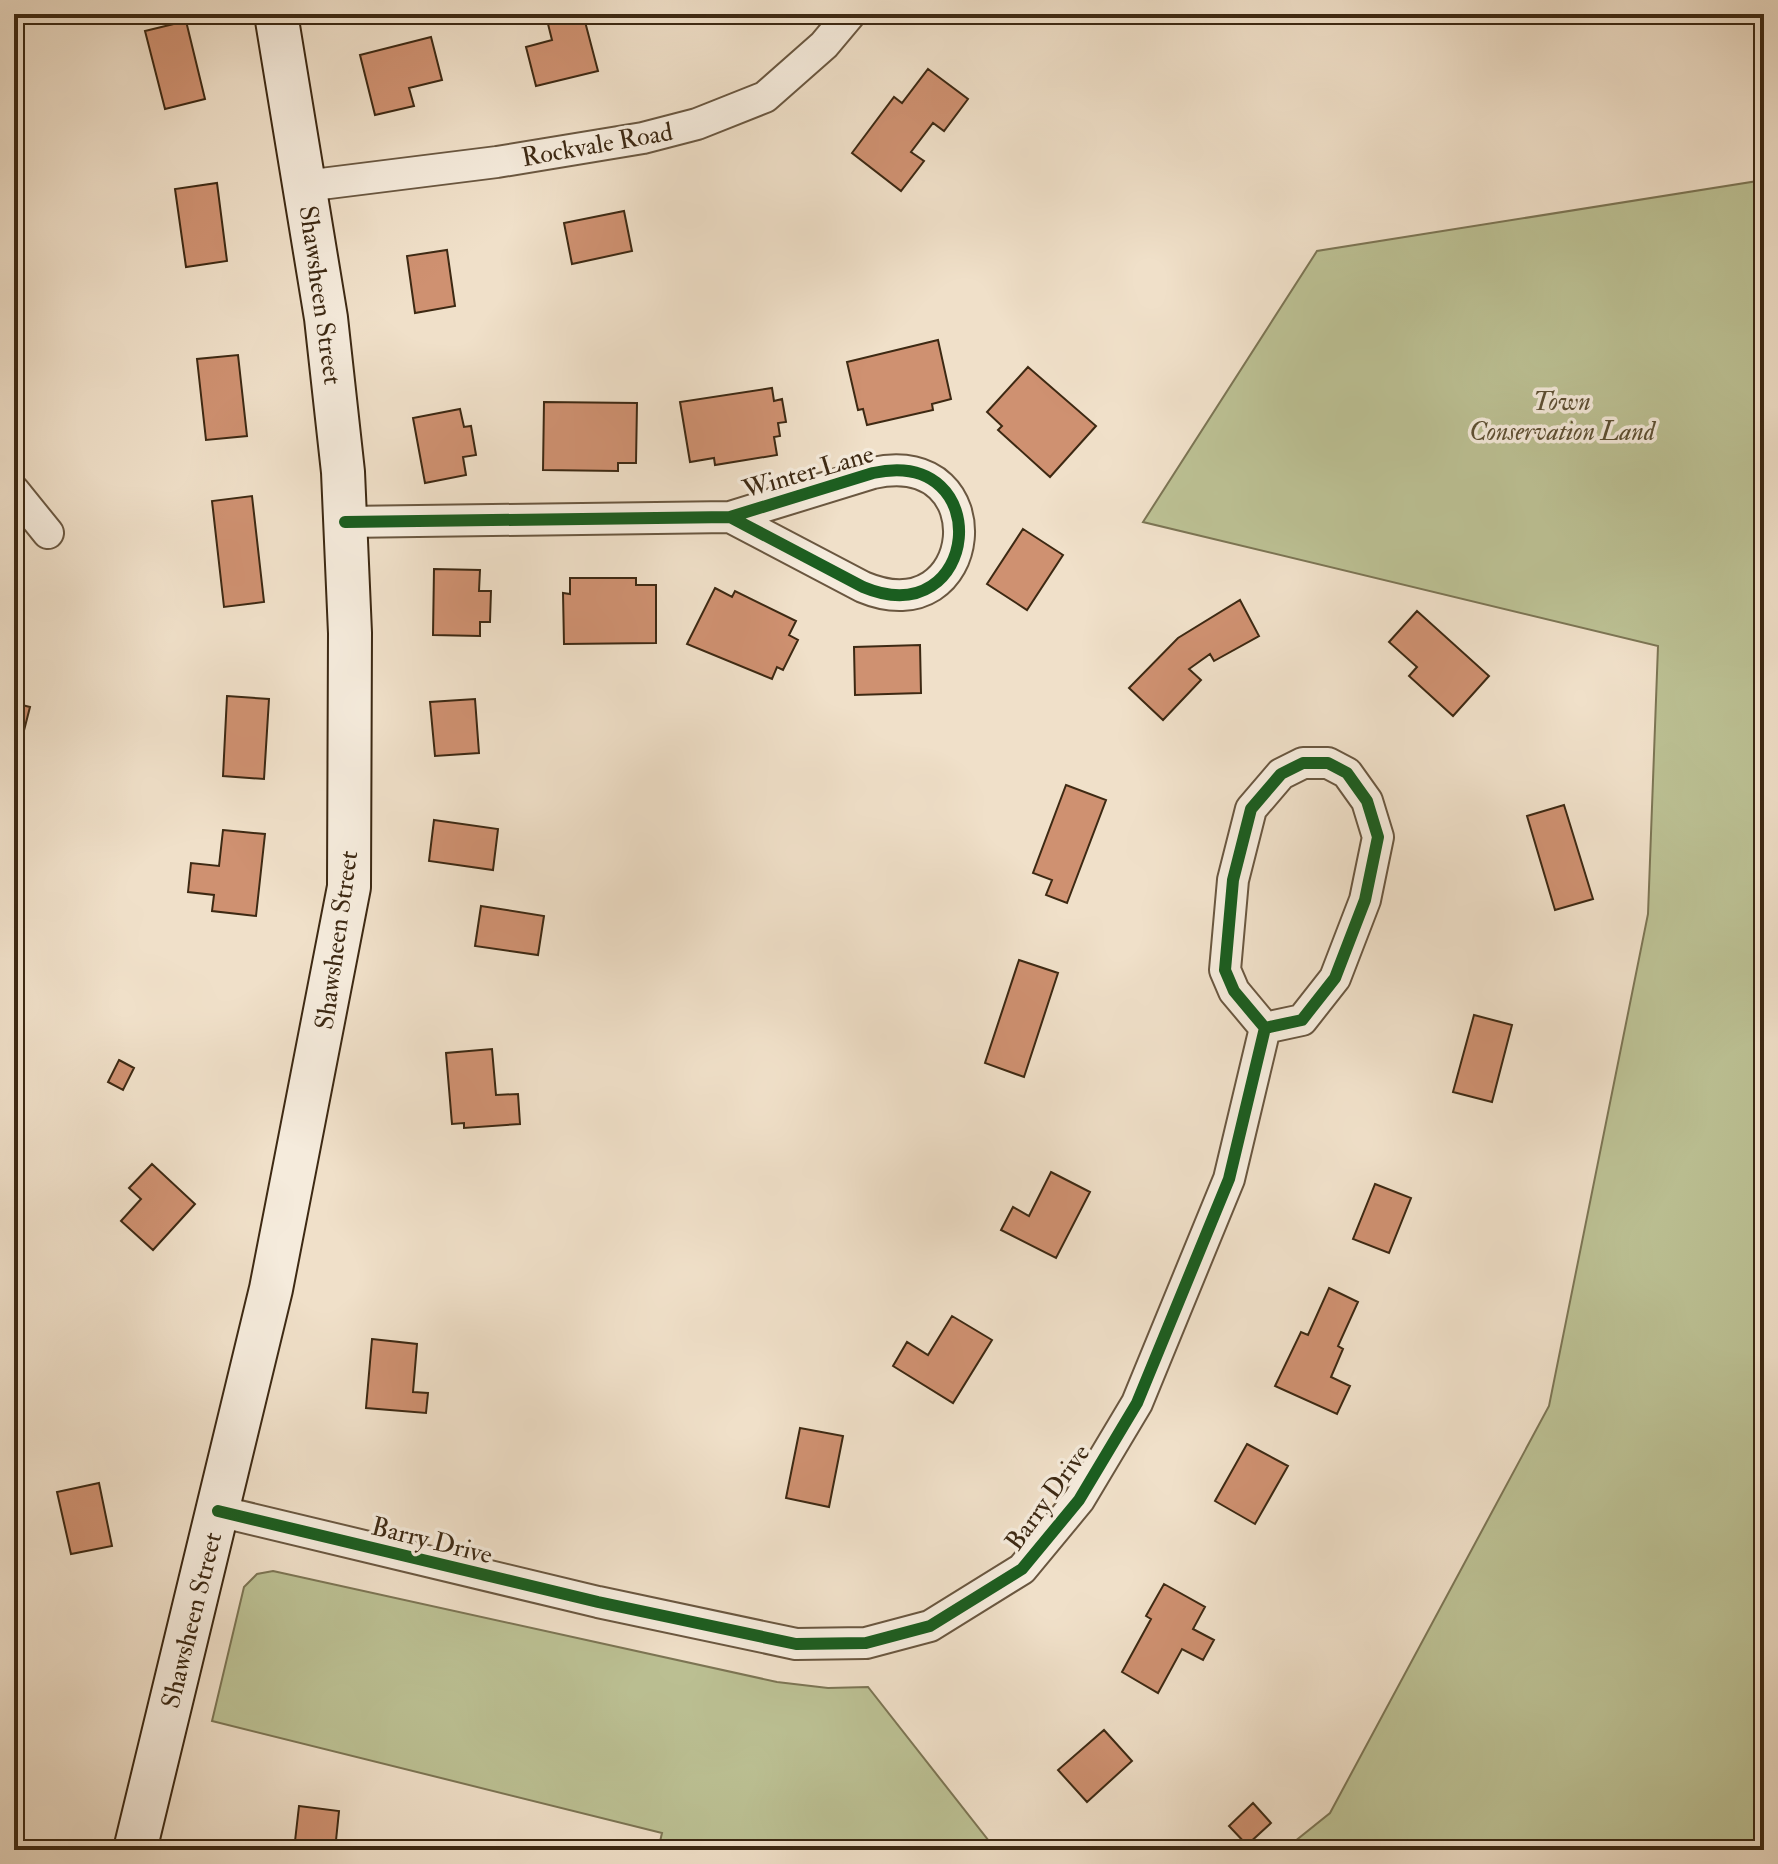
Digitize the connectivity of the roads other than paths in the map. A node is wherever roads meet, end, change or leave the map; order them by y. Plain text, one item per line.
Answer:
1 (276, 14) edge
2 (850, 14) edge
3 (305, 186) junction
4 (14, 491) edge
5 (730, 517) junction
6 (345, 522) junction
7 (48, 533) dead end
8 (1265, 1028) junction
9 (218, 1511) junction
10 (135, 1850) edge

1 - 3 main road, Shawsheen Street
2 - 3 street, Rockvale Road
3 - 6 main road, Shawsheen Street
4 - 7 street
5 - 5 street, Winter Lane
5 - 6 street, Winter Lane
6 - 9 main road, Shawsheen Street
8 - 8 street
8 - 9 street, Barry Drive
9 - 10 main road, Shawsheen Street

